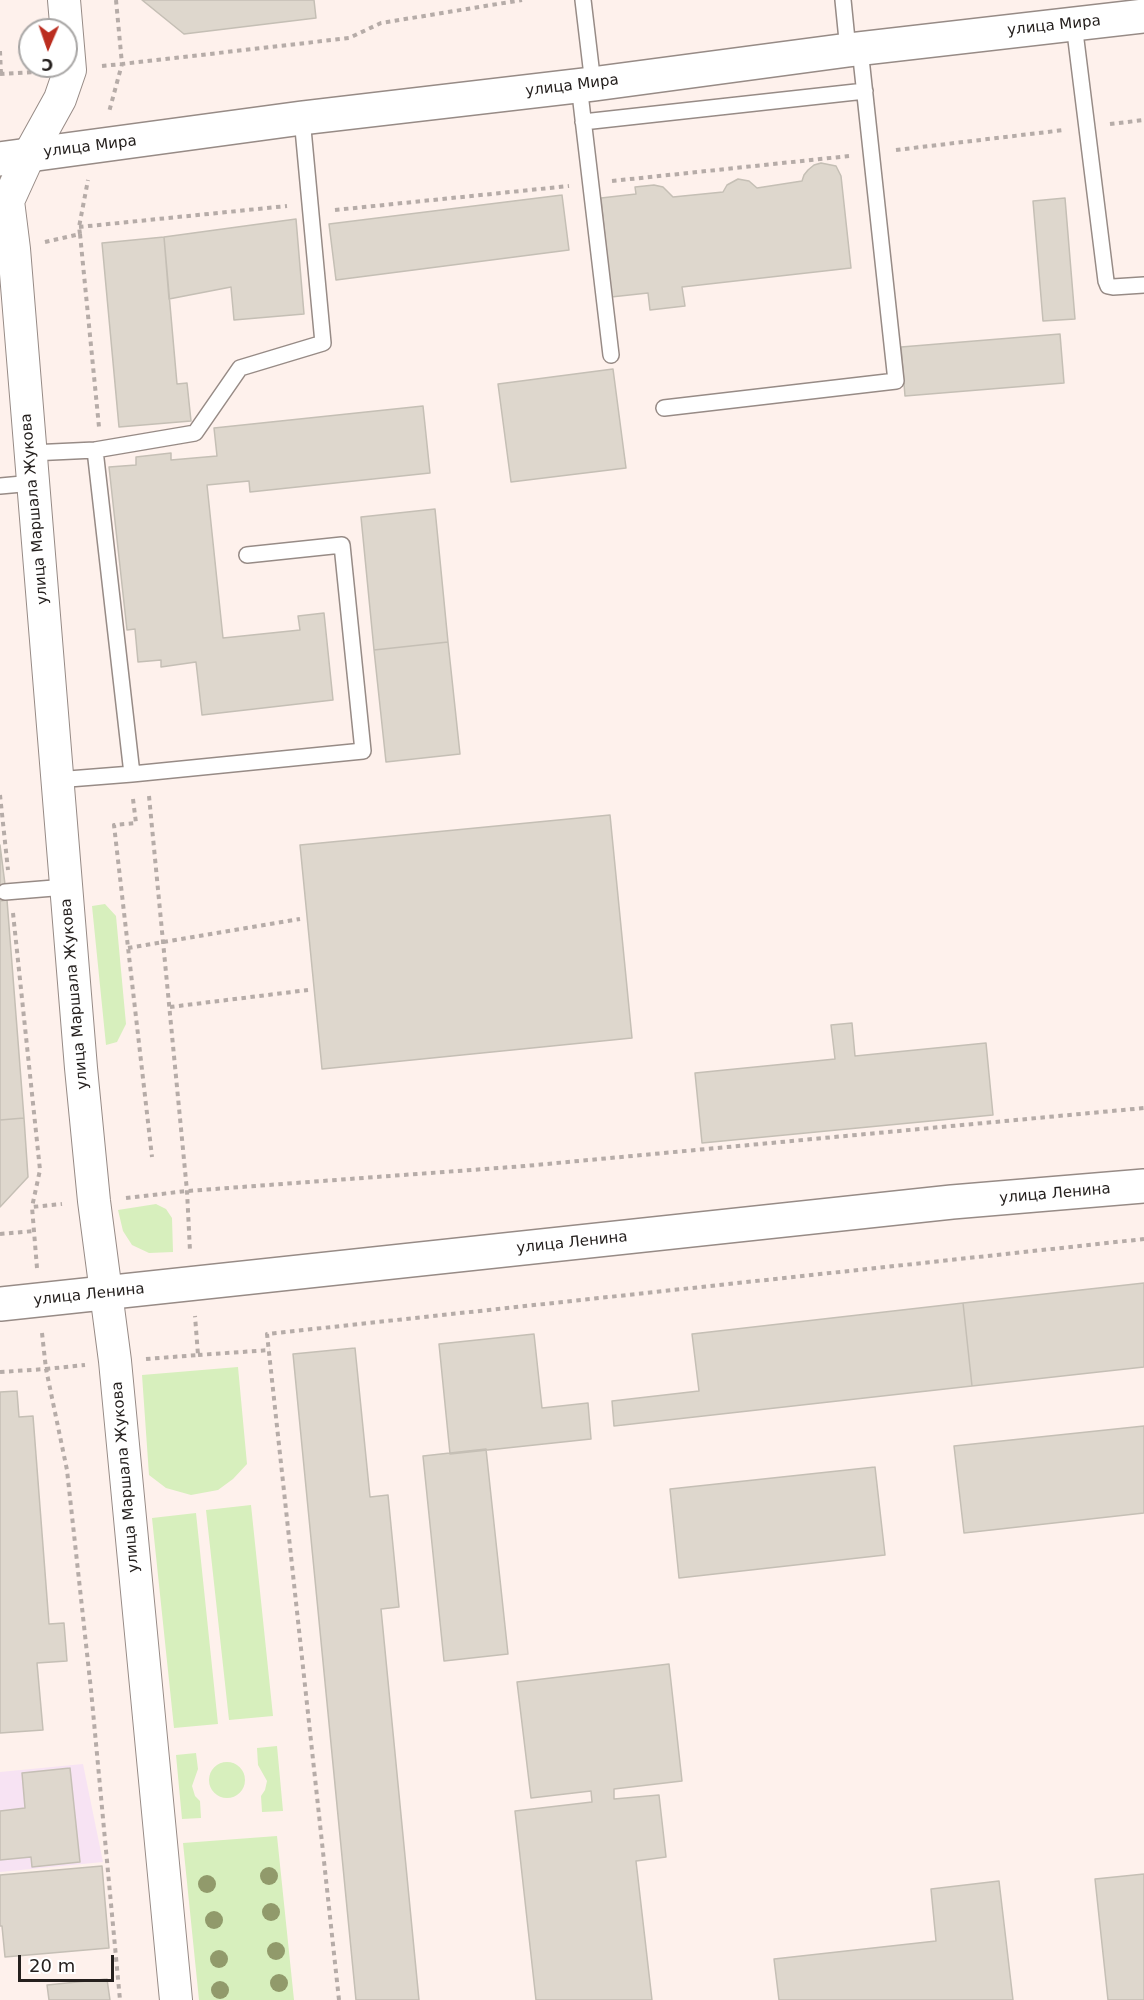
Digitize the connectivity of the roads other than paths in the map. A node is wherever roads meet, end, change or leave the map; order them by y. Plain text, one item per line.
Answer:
1 (64, 0) edge
2 (583, 0) edge
3 (843, 0) edge
4 (1144, 16) edge
5 (1074, 24) junction
6 (854, 49) junction
7 (586, 84) junction
8 (865, 92) junction
9 (302, 118) junction
10 (583, 122) junction
11 (15, 157) edge
12 (1144, 286) edge
13 (611, 355) dead end
14 (664, 408) dead end
15 (95, 450) junction
16 (32, 468) junction
17 (0, 486) edge
18 (247, 555) dead end
19 (132, 774) junction
20 (56, 780) junction
21 (66, 887) junction
22 (8, 892) road end
23 (1144, 1186) edge
24 (106, 1292) junction
25 (0, 1304) edge
26 (176, 2000) edge

1 - 11 street, улица Маршала Жукова
2 - 7 lane
3 - 6 lane
4 - 5 main road, улица Мира
5 - 6 main road, улица Мира
5 - 12 lane
6 - 7 main road, улица Мира
6 - 8 lane
7 - 9 main road, улица Мира
7 - 10 lane
8 - 10 lane
8 - 14 lane
9 - 11 main road, улица Мира
9 - 15 lane
10 - 13 lane
11 - 16 street, улица Маршала Жукова
15 - 16 lane
15 - 19 lane
16 - 17 lane
16 - 20 street, улица Маршала Жукова
18 - 19 lane
19 - 20 lane
20 - 21 street, улица Маршала Жукова
21 - 22 lane
21 - 24 street, улица Маршала Жукова
23 - 24 main road, улица Ленина
24 - 25 main road, улица Ленина
24 - 26 street, улица Маршала Жукова

